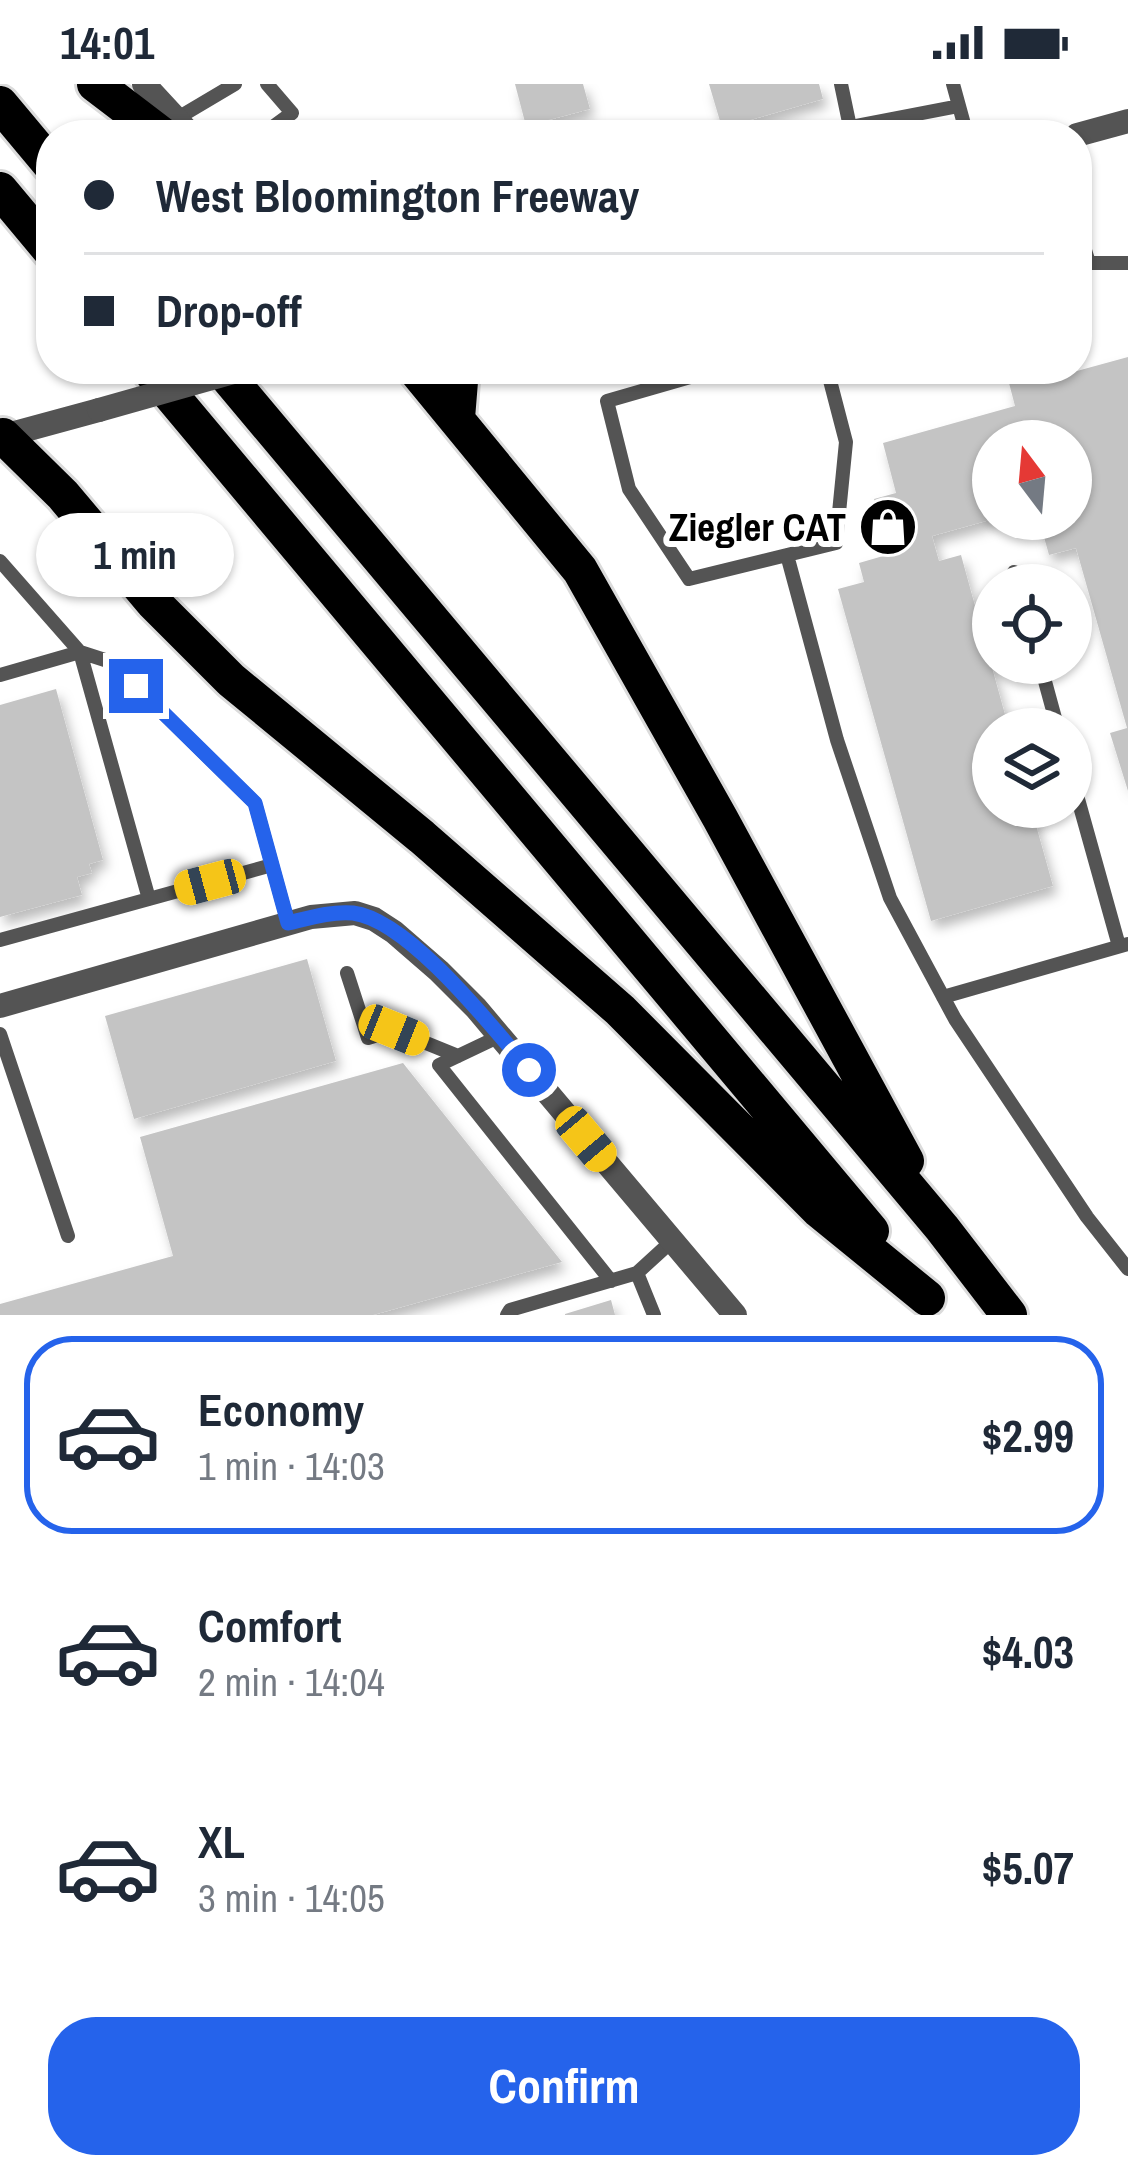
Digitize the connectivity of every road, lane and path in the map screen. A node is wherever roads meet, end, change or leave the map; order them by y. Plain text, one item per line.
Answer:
1 (95, 84) edge
2 (144, 84) edge
3 (235, 84) edge
4 (266, 84) edge
5 (841, 84) edge
6 (953, 84) edge
7 (0, 104) edge
8 (959, 106) junction
9 (158, 120) edge
10 (169, 120) edge
11 (189, 120) edge
12 (282, 120) edge
13 (849, 120) edge
14 (899, 120) edge
15 (963, 120) edge
16 (1128, 121) edge
17 (1092, 131) edge
18 (36, 147) edge
19 (0, 190) edge
20 (36, 233) edge
21 (1128, 263) edge
22 (1092, 265) edge
23 (162, 384) edge
24 (191, 384) edge
25 (234, 384) edge
26 (429, 384) edge
27 (460, 384) edge
28 (666, 384) edge
29 (831, 384) edge
30 (458, 418) junction
31 (1, 434) edge
32 (787, 555) junction
33 (0, 562) edge
34 (80, 652) junction
35 (0, 676) edge
36 (1088, 828) edge
37 (272, 865) junction
38 (149, 899) junction
39 (288, 923) junction
40 (0, 940) edge
41 (1124, 945) edge
42 (347, 973) dead end
43 (943, 997) junction
44 (0, 1006) edge
45 (0, 1034) edge
46 (500, 1036) junction
47 (458, 1056) junction
48 (942, 1228) junction
49 (68, 1236) dead end
50 (673, 1241) junction
51 (1128, 1268) edge
52 (637, 1273) junction
53 (610, 1281) junction
54 (934, 1306) edge
55 (507, 1315) edge
56 (654, 1315) edge
57 (735, 1315) edge
58 (1009, 1315) edge

1 - 9 highway
2 - 10 street
3 - 11 lane
4 - 12 lane
5 - 13 lane
6 - 8 lane
7 - 18 highway
8 - 14 lane
8 - 15 lane
16 - 17 street
19 - 20 highway
21 - 22 lane
23 - 54 highway
24 - 31 street, bridge
25 - 48 highway
26 - 30 highway
27 - 30 highway
28 - 32 lane
29 - 32 lane
30 - 48 highway
31 - 54 highway
32 - 43 lane
33 - 34 lane
34 - 35 lane
34 - 37 lane
34 - 38 lane
36 - 41 lane
37 - 38 lane
37 - 39 lane
38 - 40 lane
39 - 44 street
39 - 46 street
41 - 43 lane
42 - 47 lane
43 - 51 lane
45 - 49 lane
46 - 47 lane
46 - 50 street
47 - 53 lane
48 - 58 highway
50 - 52 lane
50 - 57 street
52 - 53 lane
52 - 56 lane
53 - 55 lane

